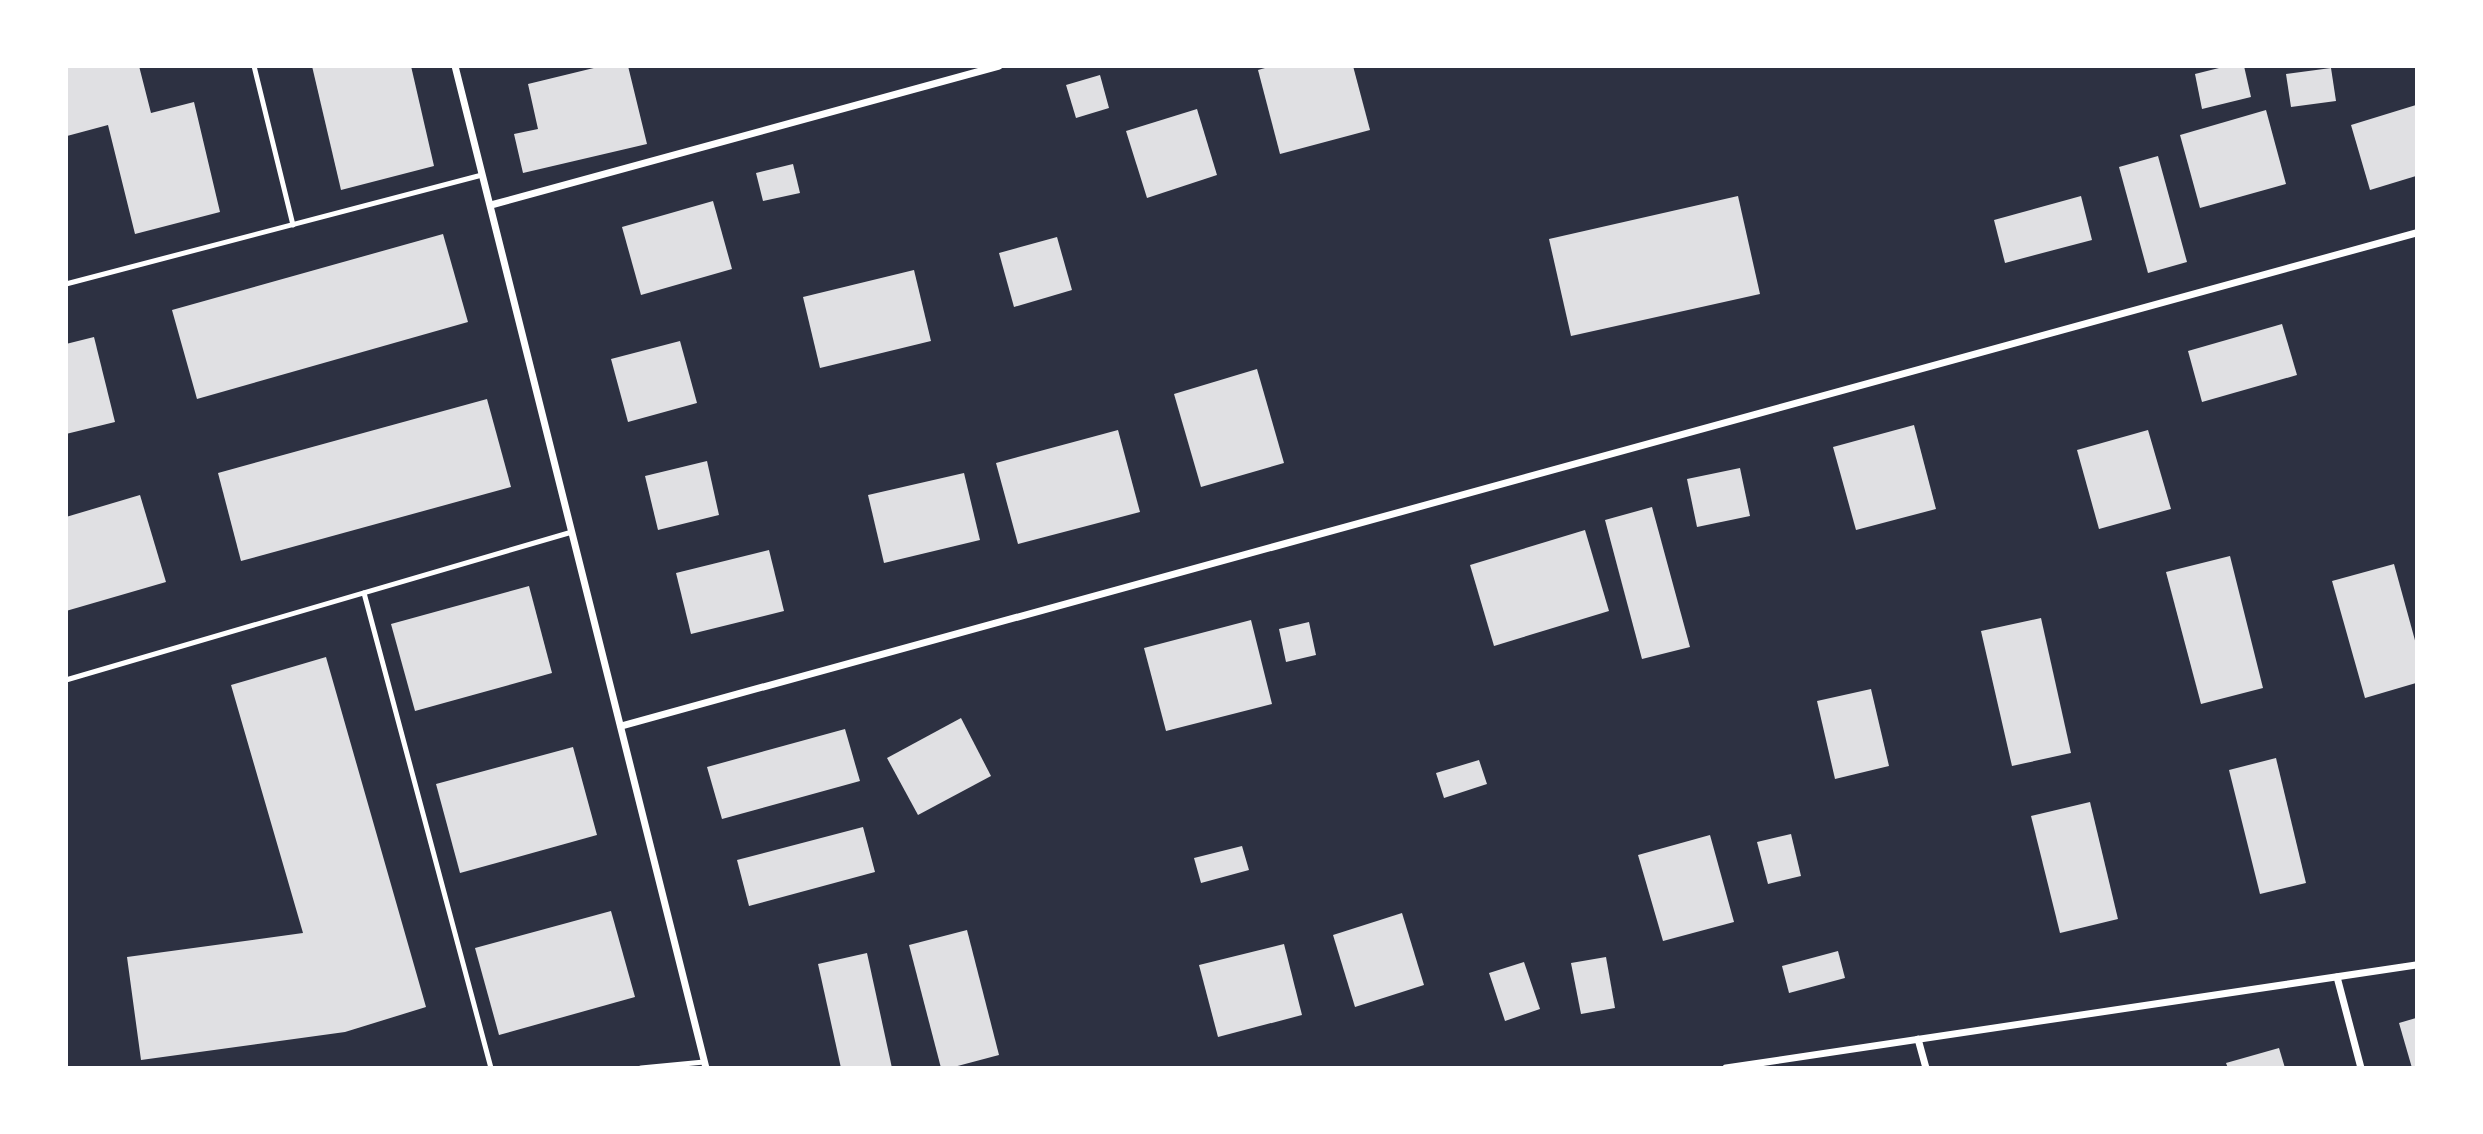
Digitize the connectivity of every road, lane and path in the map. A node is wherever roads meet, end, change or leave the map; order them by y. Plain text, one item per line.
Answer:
1 (254, 66) edge
2 (455, 66) edge
3 (999, 66) edge
4 (482, 175) junction
5 (491, 205) junction
6 (293, 225) junction
7 (2417, 233) edge
8 (66, 284) edge
9 (572, 532) junction
10 (363, 593) junction
11 (66, 680) edge
12 (621, 726) junction
13 (2417, 965) edge
14 (2337, 976) junction
15 (1918, 1039) junction
16 (705, 1065) edge
17 (491, 1068) edge
18 (641, 1068) edge
19 (1726, 1068) edge
20 (1926, 1068) edge
21 (2361, 1068) edge

1 - 6 lane
2 - 4 street
3 - 5 street
4 - 5 street
4 - 6 lane
5 - 9 street
6 - 8 lane
7 - 12 street
9 - 10 lane
9 - 12 street
10 - 11 lane
10 - 17 lane
12 - 16 street
13 - 14 street
14 - 15 street
14 - 21 street
15 - 19 street
15 - 20 street
16 - 18 lane

